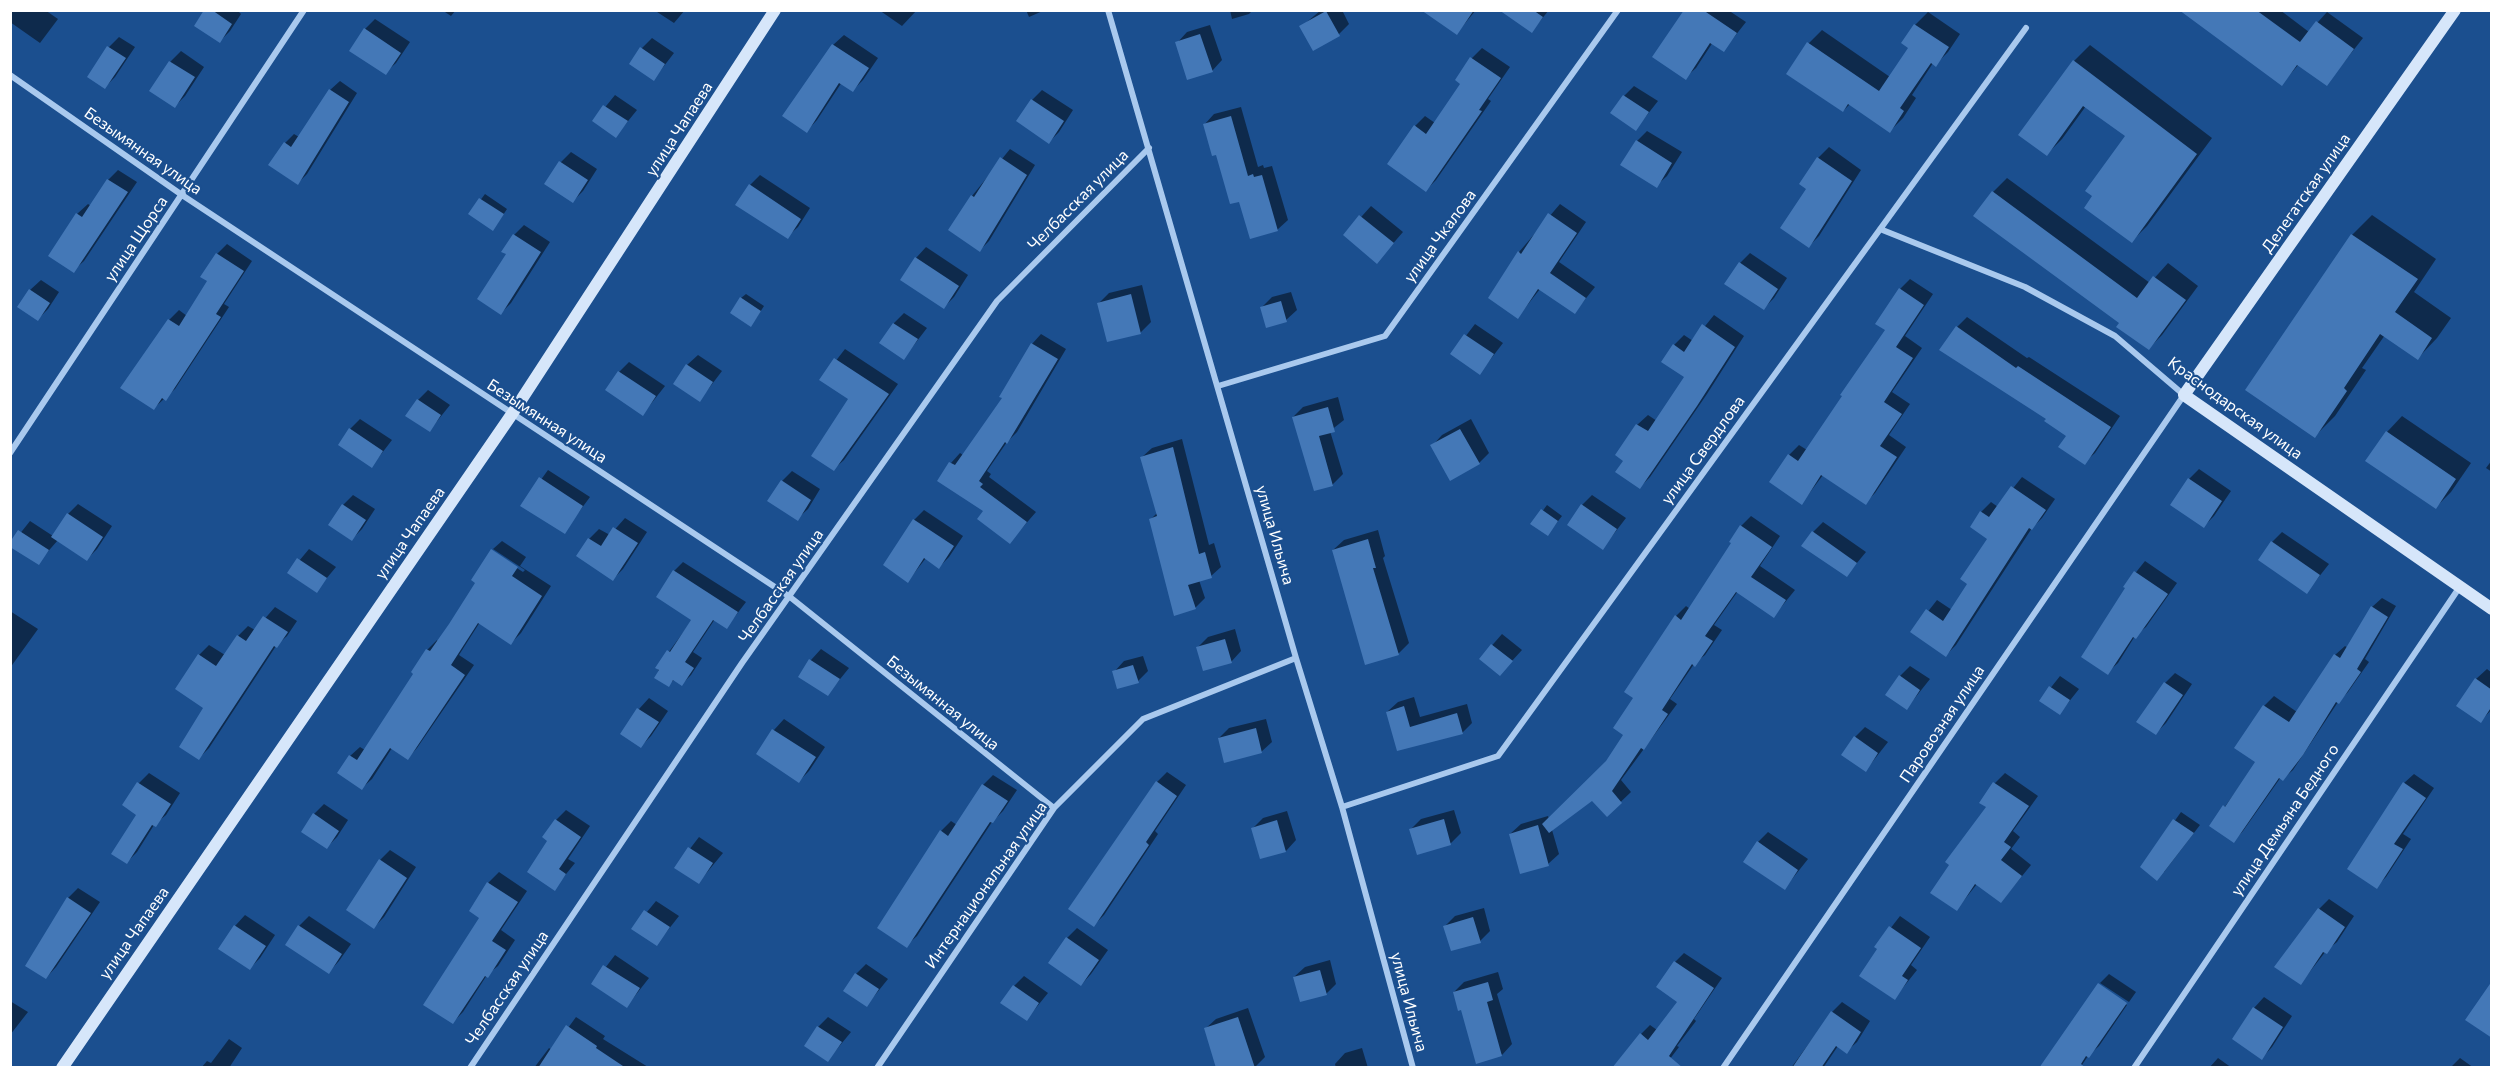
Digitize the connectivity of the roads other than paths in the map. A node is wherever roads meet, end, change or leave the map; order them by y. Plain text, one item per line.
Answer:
1 (304, 10) edge
2 (775, 10) edge
3 (1108, 10) edge
4 (1618, 10) edge
5 (2455, 10) edge
6 (2026, 28) dead end
7 (10, 75) edge
8 (1149, 148) junction
9 (182, 195) junction
10 (1880, 229) junction
11 (1218, 386) junction
12 (2184, 395) junction
13 (512, 414) junction
14 (10, 453) edge
15 (2459, 588) junction
16 (790, 597) junction
17 (2492, 609) edge
18 (1296, 658) junction
19 (1342, 807) junction
20 (1054, 808) junction
21 (62, 1068) edge
22 (470, 1068) edge
23 (877, 1068) edge
24 (1413, 1068) edge
25 (1723, 1068) edge
26 (2133, 1068) edge

1 - 9 street, улица Щорса
2 - 13 main road, улица Чапаева
3 - 8 street, улица Ильича
4 - 11 street, улица Чкалова
5 - 12 main road, Делегатская улица
6 - 10 street, улица Свердлова
7 - 9 street, Безымянная улица
8 - 11 street, улица Ильича
8 - 16 street, Челбасская улица
9 - 13 street, Безымянная улица
9 - 14 street, улица Щорса
10 - 12 street, Краснодарская улица
10 - 19 street, улица Свердлова
11 - 18 street, улица Ильича
12 - 15 main road, Краснодарская улица
12 - 25 street, Паровозная улица
13 - 16 street, Безымянная улица
13 - 21 main road, улица Чапаева
15 - 17 main road, Краснодарская улица
15 - 26 street, улица Демьяна Бедного
16 - 20 street, Безымянная улица
16 - 22 street, Челбасская улица
18 - 19 street, улица Ильича
18 - 20 street, Интернациональная улица
19 - 24 street, улица Ильича
20 - 23 street, Интернациональная улица

